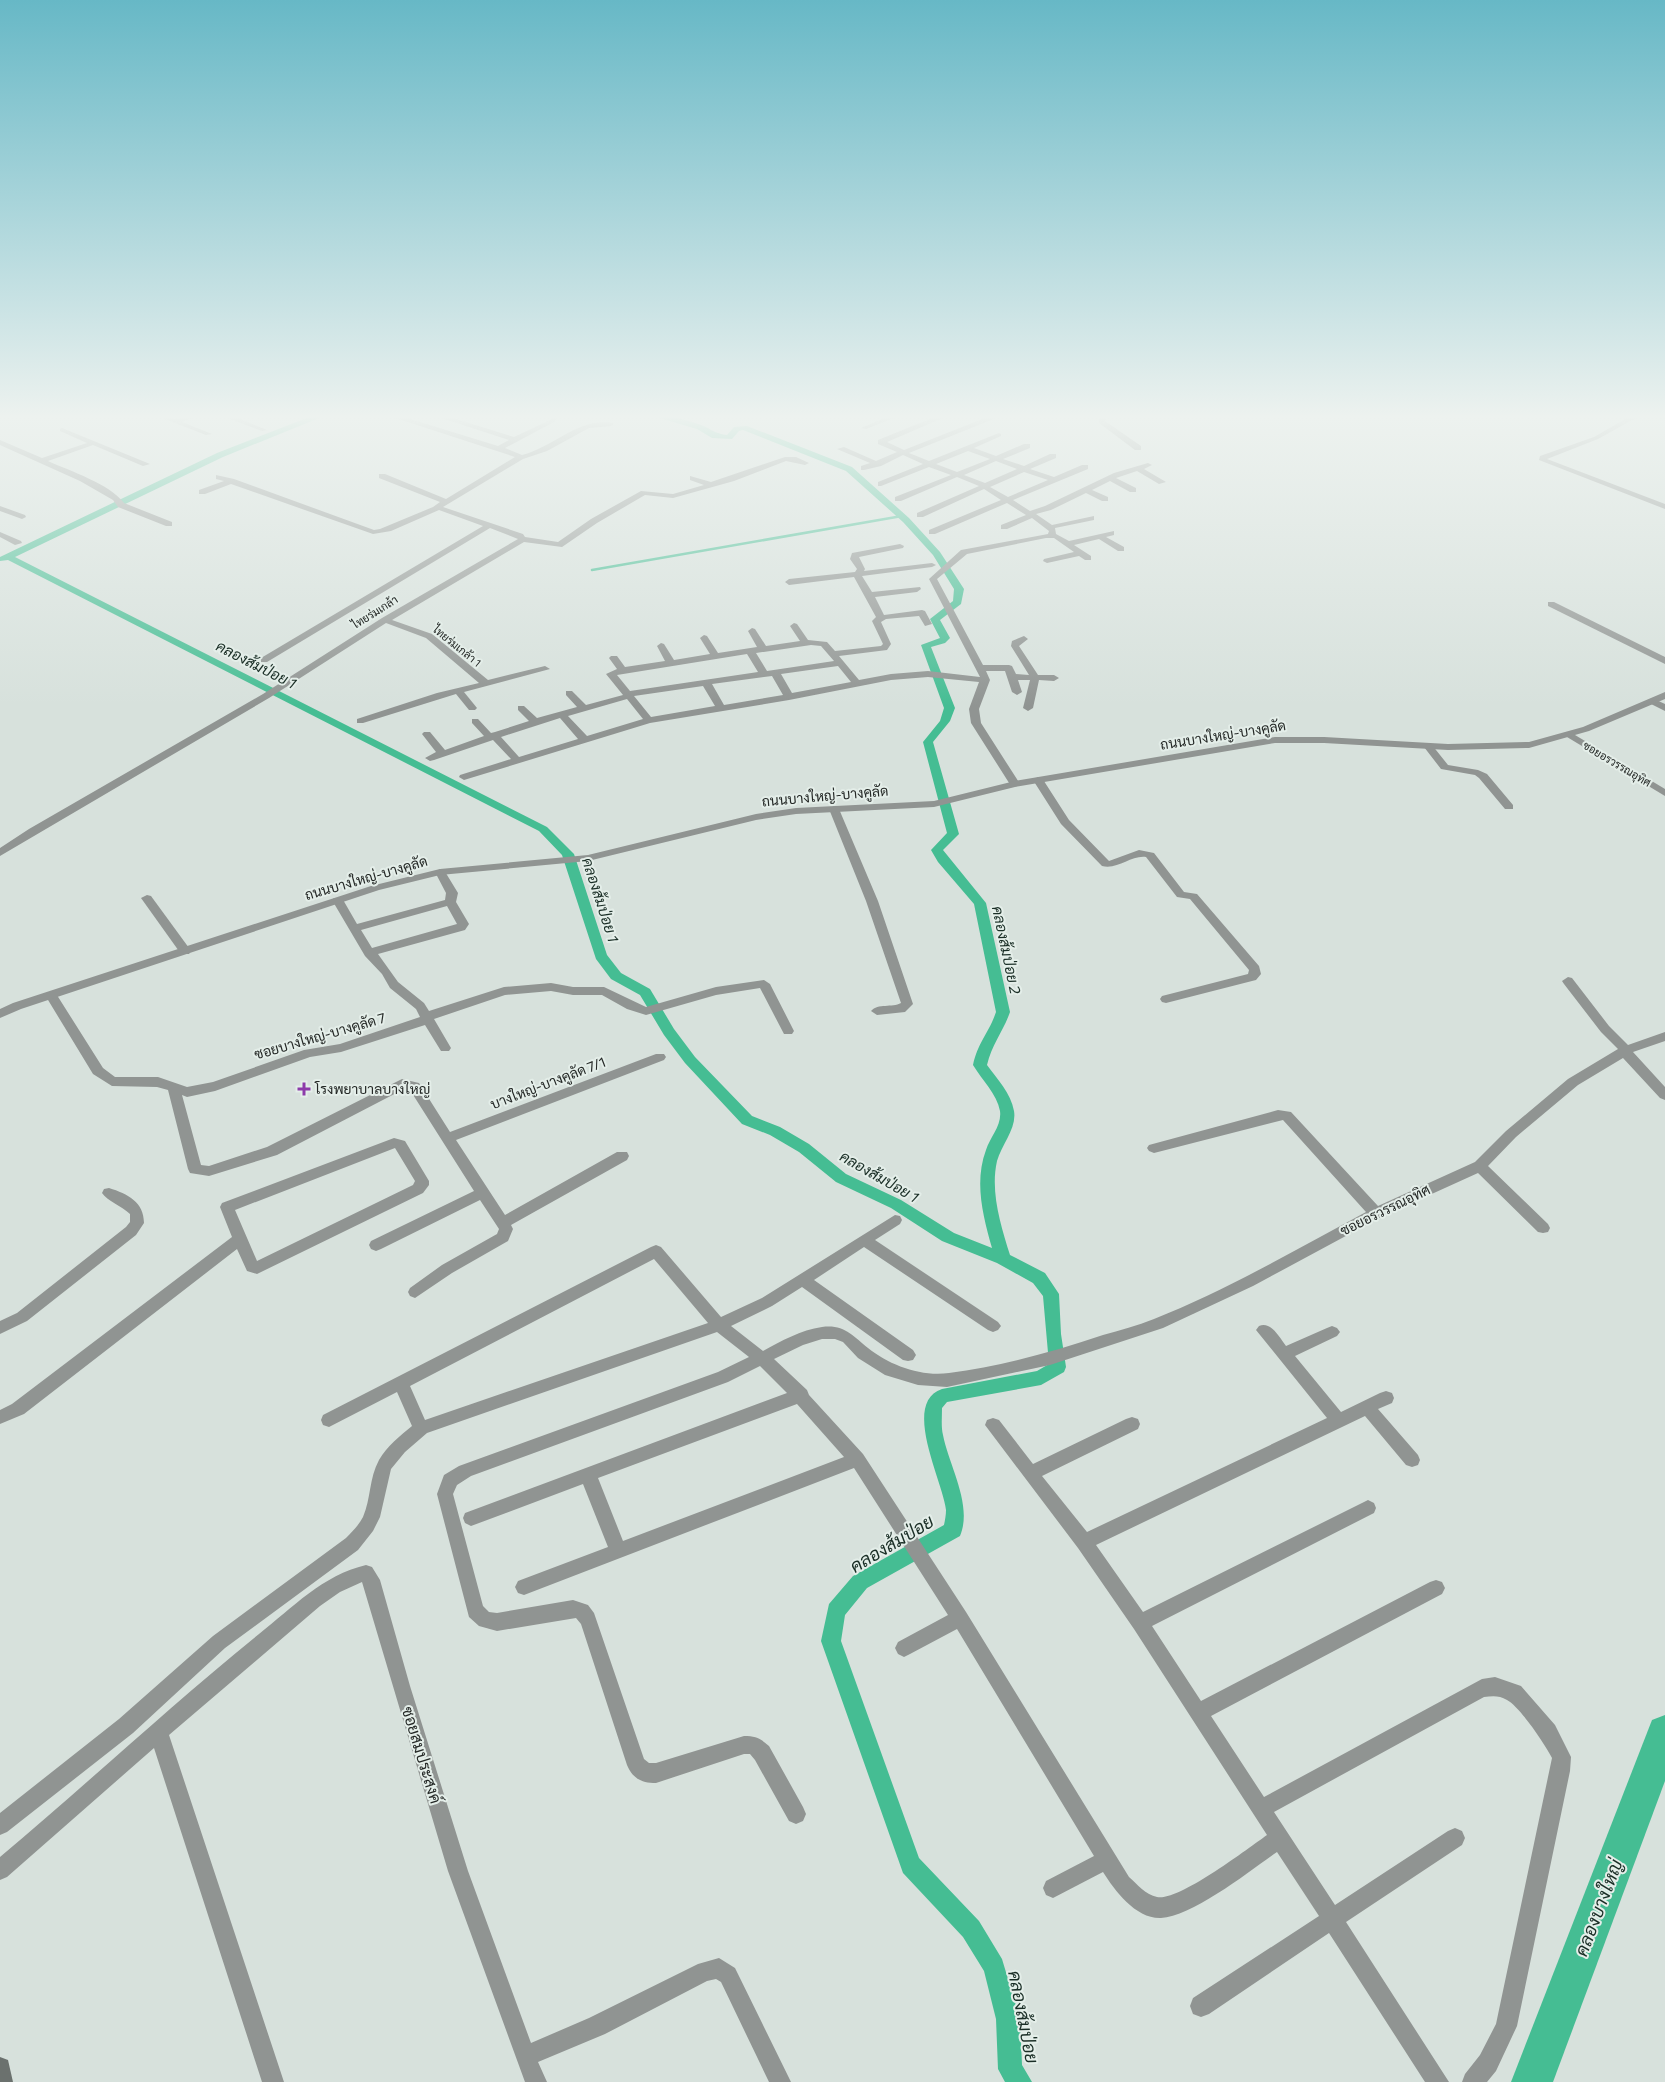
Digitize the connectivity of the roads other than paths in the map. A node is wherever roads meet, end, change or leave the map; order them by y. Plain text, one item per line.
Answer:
1 (8, 511) edge
2 (141, 511) edge
3 (315, 511) edge
4 (423, 511) edge
5 (448, 511) edge
6 (611, 511) edge
7 (928, 511) edge
8 (980, 511) edge
9 (1027, 511) edge
10 (1039, 511) edge
11 (1031, 514) junction
12 (920, 515) dead end
13 (22, 517) dead end
14 (1091, 518) dead end
15 (169, 524) dead end
16 (490, 525) junction
17 (1004, 527) dead end
18 (1051, 531) junction
19 (932, 532) dead end
20 (1111, 533) dead end
21 (0, 534) edge
22 (1100, 536) junction
23 (522, 539) junction
24 (18, 543) dead end
25 (1068, 544) junction
26 (900, 546) dead end
27 (1120, 549) dead end
28 (1047, 561) dead end
29 (932, 565) dead end
30 (857, 575) junction
31 (788, 582) dead end
32 (917, 589) dead end
33 (870, 596) junction
34 (1551, 604) dead end
35 (881, 618) junction
36 (386, 620) junction
37 (928, 624) dead end
38 (794, 626) dead end
39 (752, 632) dead end
40 (704, 638) dead end
41 (1024, 639) dead end
42 (806, 643) junction
43 (661, 646) dead end
44 (763, 649) junction
45 (750, 651) junction
46 (715, 656) junction
47 (614, 658) dead end
48 (837, 659) junction
49 (264, 660) dead end
50 (1665, 661) edge
51 (671, 663) junction
52 (545, 668) dead end
53 (982, 668) junction
54 (623, 670) junction
55 (775, 672) junction
56 (764, 674) junction
57 (1013, 677) junction
58 (1035, 677) junction
59 (1054, 678) dead end
60 (985, 680) junction
61 (706, 682) junction
62 (485, 683) junction
63 (856, 684) junction
64 (458, 690) junction
65 (1017, 692) dead end
66 (569, 693) dead end
67 (628, 695) junction
68 (1665, 695) edge
69 (789, 697) junction
70 (1652, 701) junction
71 (472, 708) dead end
72 (521, 708) dead end
73 (583, 708) junction
74 (721, 708) junction
75 (1028, 708) dead end
76 (1665, 708) edge
77 (561, 714) junction
78 (649, 720) junction
79 (360, 721) dead end
80 (476, 722) dead end
81 (535, 722) junction
82 (427, 734) dead end
83 (1570, 735) junction
84 (492, 736) junction
85 (584, 739) junction
86 (1429, 747) junction
87 (442, 753) junction
88 (430, 758) dead end
89 (516, 759) junction
90 (464, 777) dead end
91 (1038, 780) junction
92 (1015, 784) junction
93 (1665, 793) edge
94 (1509, 807) dead end
95 (834, 809) junction
96 (0, 852) edge
97 (440, 872) junction
98 (146, 898) dead end
99 (338, 900) junction
100 (450, 902) junction
101 (354, 928) junction
102 (185, 950) junction
103 (369, 953) junction
104 (1568, 981) dead end
105 (51, 995) junction
106 (1166, 1000) dead end
107 (877, 1011) dead end
108 (0, 1014) edge
109 (426, 1017) junction
110 (788, 1031) dead end
111 (1665, 1036) edge
112 (444, 1048) dead end
113 (1625, 1051) junction
114 (660, 1057) dead end
115 (174, 1088) junction
116 (1665, 1095) edge
117 (447, 1138) junction
118 (1154, 1148) dead end
119 (622, 1156) dead end
120 (1480, 1166) junction
121 (109, 1193) dead end
122 (483, 1193) junction
123 (1376, 1213) junction
124 (895, 1220) dead end
125 (503, 1223) junction
126 (1543, 1228) dead end
127 (240, 1239) junction
128 (864, 1240) junction
129 (376, 1245) dead end
130 (803, 1280) junction
131 (416, 1292) dead end
132 (719, 1325) junction
133 (993, 1326) dead end
134 (0, 1328) edge
135 (1264, 1330) dead end
136 (1332, 1332) dead end
137 (1284, 1354) junction
138 (908, 1355) dead end
139 (764, 1358) junction
140 (401, 1383) junction
141 (801, 1396) junction
142 (1386, 1398) dead end
143 (1367, 1407) junction
144 (0, 1417) edge
145 (329, 1420) dead end
146 (1339, 1421) junction
147 (1132, 1424) dead end
148 (993, 1425) dead end
149 (421, 1428) junction
150 (856, 1459) junction
151 (1412, 1460) dead end
152 (1032, 1473) junction
153 (588, 1474) junction
154 (1368, 1508) dead end
155 (471, 1518) dead end
156 (1084, 1542) junction
157 (618, 1551) junction
158 (524, 1587) dead end
159 (1436, 1588) dead end
160 (960, 1618) junction
161 (1140, 1623) junction
162 (904, 1648) dead end
163 (1198, 1713) junction
164 (158, 1732) junction
165 (1261, 1808) junction
166 (796, 1814) dead end
167 (0, 1825) edge
168 (1280, 1838) junction
169 (1455, 1838) dead end
170 (1108, 1859) junction
171 (0, 1870) edge
172 (1053, 1888) dead end
173 (1333, 1918) junction
174 (1201, 2006) dead end
175 (525, 2058) junction
176 (0, 2068) edge
177 (2, 2082) edge
178 (273, 2082) edge
179 (536, 2082) edge
180 (780, 2082) edge
181 (1438, 2082) edge
182 (1474, 2082) edge

1 - 13 street
2 - 15 street
3 - 4 street
5 - 16 street
6 - 23 street
7 - 12 street
8 - 19 street
9 - 11 street
10 - 11 street
11 - 17 street
11 - 18 street
14 - 18 street
16 - 23 street
16 - 49 street
18 - 25 street
18 - 53 street
20 - 22 street
21 - 24 street
22 - 25 street
22 - 27 street
23 - 36 street, ไทยร่มเกล้า
25 - 28 street
26 - 30 street
29 - 30 street
30 - 31 street
30 - 33 street
32 - 33 street
33 - 35 street
34 - 50 street
35 - 37 street
35 - 48 street
36 - 62 street, ไทยร่มเกล้า 1
36 - 96 street, ไทยร่มเกล้า
38 - 42 street
39 - 44 street
40 - 46 street
41 - 58 street
42 - 44 street
42 - 48 street
43 - 51 street
44 - 45 street
45 - 46 street
45 - 56 street
46 - 51 street
47 - 54 street
48 - 55 street
48 - 63 street
51 - 54 street
52 - 62 street
53 - 57 street
53 - 60 street
54 - 67 street
55 - 56 street
55 - 69 street
56 - 61 street
57 - 58 street
57 - 65 street
58 - 59 street
58 - 75 street
60 - 63 street
60 - 92 street
61 - 67 street
61 - 74 street
62 - 64 street
63 - 69 street
64 - 71 street
64 - 79 street
66 - 73 street
67 - 73 street
67 - 78 street
68 - 70 street, ถนนบางใหญ่-บางคูลัด
69 - 74 street
70 - 76 street
70 - 83 street, ถนนบางใหญ่-บางคูลัด
72 - 81 street
73 - 77 street
74 - 78 street
77 - 81 street
77 - 85 street
78 - 85 street
80 - 84 street
81 - 84 street
82 - 87 street
83 - 86 street, ถนนบางใหญ่-บางคูลัด
83 - 93 street, ซอยอรวรรณอุทิศ
84 - 87 street
84 - 89 street
85 - 89 street
86 - 91 street, ถนนบางใหญ่-บางคูลัด
86 - 94 street
87 - 88 street
89 - 90 street
91 - 92 street, ถนนบางใหญ่-บางคูลัด
91 - 106 street
92 - 95 street, ถนนบางใหญ่-บางคูลัด
95 - 97 street, ถนนบางใหญ่-บางคูลัด
95 - 107 street
97 - 99 street, ถนนบางใหญ่-บางคูลัด
97 - 100 street
98 - 102 street
99 - 101 street
99 - 102 street, ถนนบางใหญ่-บางคูลัด
100 - 101 street
100 - 103 street
101 - 103 street
102 - 105 street, ถนนบางใหญ่-บางคูลัด
103 - 109 street
104 - 113 street
105 - 108 street, ถนนบางใหญ่-บางคูลัด
105 - 115 street, ซอยบางใหญ่-บางคูลัด 7
109 - 110 street, ซอยบางใหญ่-บางคูลัด 7
109 - 112 street
109 - 115 street, ซอยบางใหญ่-บางคูลัด 7
111 - 113 street, ซอยอรวรรณอุทิศ
113 - 116 street
113 - 120 street, ซอยอรวรรณอุทิศ
114 - 117 street, บางใหญ่-บางคูลัด 7/1
115 - 117 street
117 - 122 street
118 - 123 street
119 - 125 street
120 - 123 street, ซอยอรวรรณอุทิศ
120 - 126 street
121 - 134 street
122 - 125 street
122 - 129 street
123 - 139 street, ซอยอรวรรณอุทิศ
124 - 128 street
125 - 131 street
127 - 127 street
127 - 144 street
128 - 130 street
128 - 133 street
130 - 132 street
130 - 138 street
132 - 139 street
132 - 140 street
132 - 149 street
135 - 137 street
136 - 137 street
137 - 146 street
139 - 141 street
139 - 166 street, ซอยอรวรรณอุทิศ
140 - 145 street
140 - 149 street
141 - 150 street
141 - 153 street
142 - 143 street
143 - 146 street
143 - 151 street
146 - 156 street
147 - 152 street
148 - 152 street
149 - 167 street
150 - 157 street
150 - 160 street
152 - 156 street
153 - 155 street
153 - 157 street
154 - 161 street
156 - 161 street
157 - 158 street
159 - 163 street
160 - 162 street
160 - 170 street
161 - 163 street
163 - 165 street
164 - 171 street, ซอยสมประสงค์
164 - 175 street, ซอยสมประสงค์
164 - 178 street
165 - 168 street
165 - 182 street
168 - 170 street
168 - 173 street
169 - 173 street
170 - 172 street
173 - 174 street
173 - 181 street
175 - 179 street
175 - 180 street
176 - 177 main road

